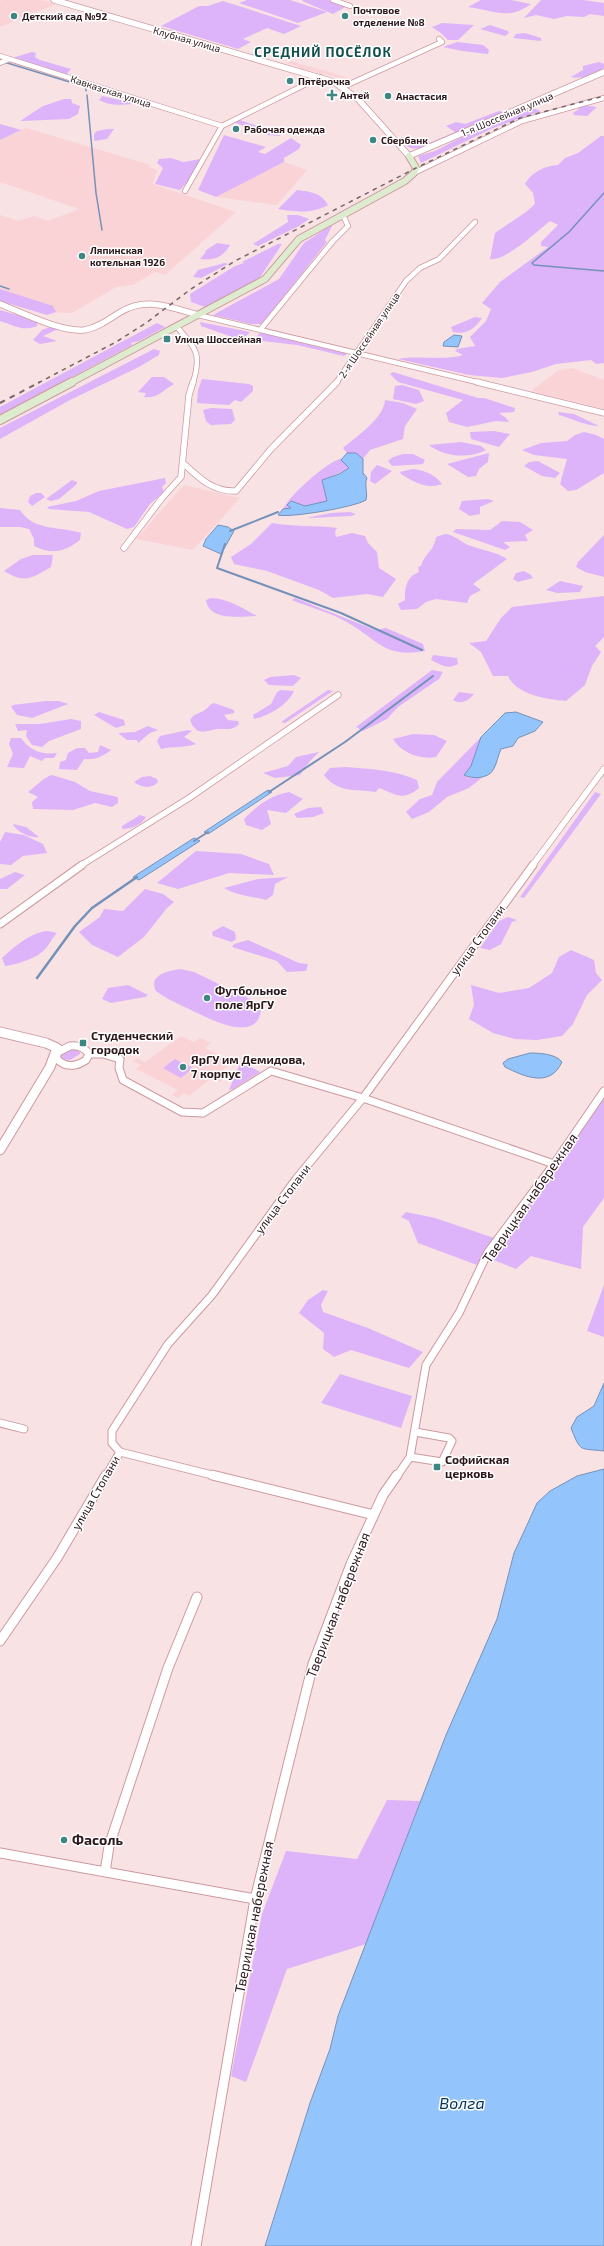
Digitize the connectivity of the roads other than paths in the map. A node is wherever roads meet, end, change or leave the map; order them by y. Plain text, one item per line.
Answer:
1 (54, 0) edge
2 (333, 0) edge
3 (350, 6) dead end
4 (439, 39) dead end
5 (0, 56) edge
6 (8, 60) junction
7 (0, 63) edge
8 (604, 72) edge
9 (320, 77) junction
10 (343, 87) junction
11 (604, 98) edge
12 (222, 126) junction
13 (409, 156) junction
14 (414, 173) junction
15 (185, 191) dead end
16 (343, 215) junction
17 (475, 222) dead end
18 (0, 304) edge
19 (198, 315) junction
20 (177, 327) junction
21 (260, 330) junction
22 (356, 352) junction
23 (604, 413) edge
24 (0, 420) edge
25 (183, 463) junction
26 (124, 548) dead end
27 (338, 695) dead end
28 (604, 769) edge
29 (0, 924) edge
30 (0, 1032) edge
31 (56, 1050) junction
32 (88, 1054) junction
33 (604, 1091) edge
34 (363, 1098) junction
35 (0, 1150) edge
36 (554, 1164) junction
37 (0, 1423) edge
38 (24, 1429) dead end
39 (415, 1432) junction
40 (120, 1452) junction
41 (410, 1457) junction
42 (374, 1515) junction
43 (197, 1597) dead end
44 (0, 1641) edge
45 (0, 1853) edge
46 (104, 1872) junction
47 (255, 1899) junction
48 (196, 2246) edge

1 - 9 street, Клубная улица
2 - 3 street
4 - 10 street
5 - 6 street, Кавказская улица
6 - 7 street
6 - 12 street, Кавказская улица
8 - 13 street, 1-я Шоссейная улица
9 - 10 street, Клубная улица
9 - 12 street
10 - 13 street, Клубная улица
11 - 14 street
12 - 15 street
13 - 14 main road
14 - 16 main road
16 - 19 main road
16 - 21 street
17 - 22 street, 2-я Шоссейная улица
18 - 19 street
19 - 20 main road
19 - 21 street
20 - 24 main road
20 - 25 street
21 - 22 street
22 - 23 street
22 - 25 street, 2-я Шоссейная улица
25 - 26 street
27 - 29 street
28 - 34 street, улица Стопани
30 - 31 street
31 - 32 street
31 - 32 street
31 - 35 street
32 - 34 street
33 - 36 street, Тверицкая набережная
34 - 36 street
34 - 40 street, улица Стопани
36 - 39 street, Тверицкая набережная
37 - 38 street
39 - 41 street, Тверицкая набережная
39 - 41 street
40 - 42 street
40 - 44 street, улица Стопани
41 - 42 street, Тверицкая набережная
42 - 47 street, Тверицкая набережная
43 - 46 street
45 - 46 street
46 - 47 street
47 - 48 street, Тверицкая набережная

